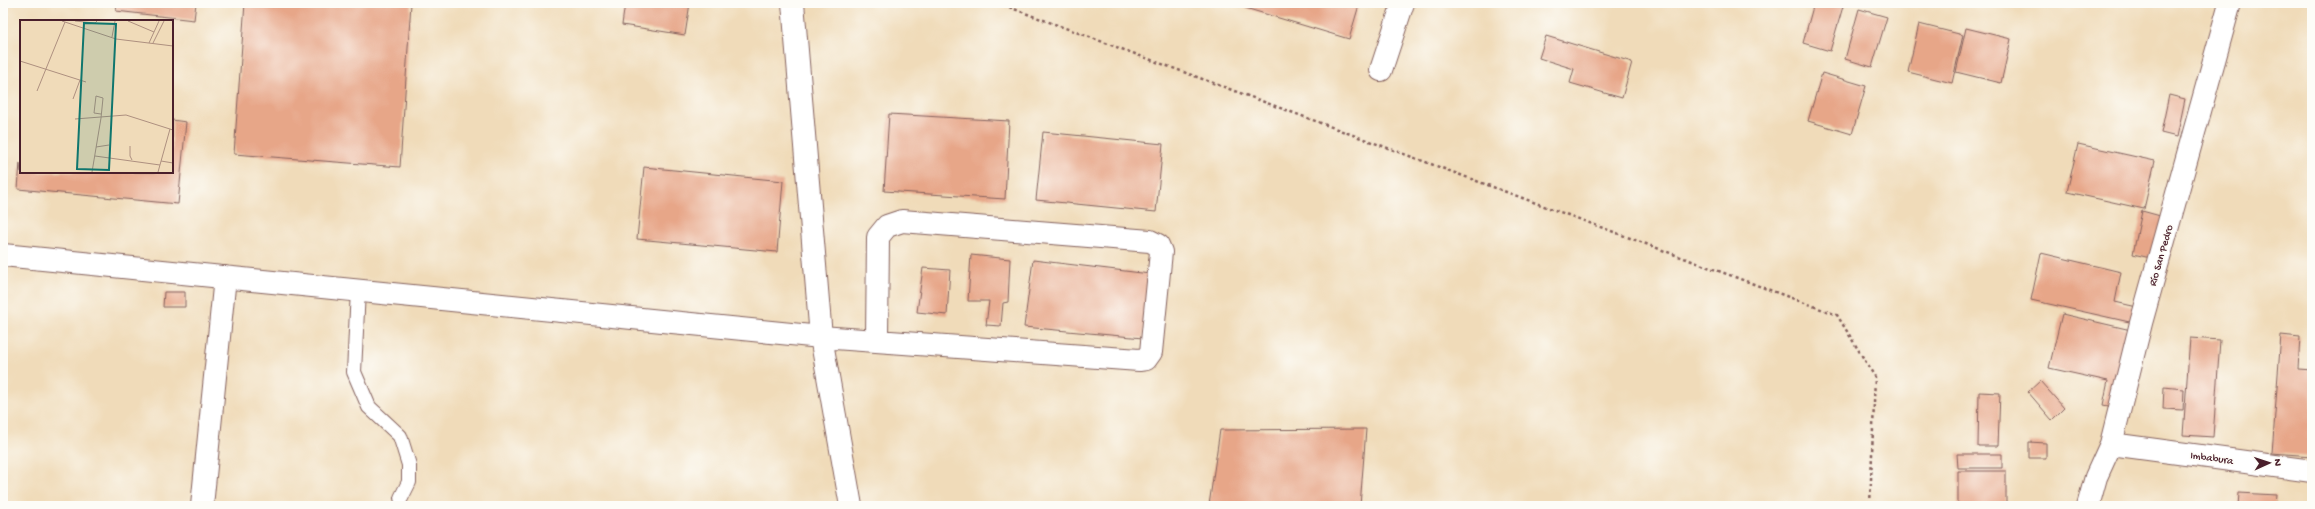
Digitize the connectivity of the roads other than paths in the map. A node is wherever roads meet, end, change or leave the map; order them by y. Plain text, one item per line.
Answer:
1 (793, 3) edge
2 (1403, 3) edge
3 (2230, 3) edge
4 (1381, 70) dead end
5 (3, 255) edge
6 (225, 277) junction
7 (358, 290) junction
8 (821, 337) junction
9 (877, 340) junction
10 (2111, 444) junction
11 (2312, 471) edge
12 (401, 498) dead end
13 (202, 506) edge
14 (851, 506) edge
15 (2088, 506) edge

1 - 8 street
2 - 4 street
3 - 10 street, Río San Pedro
5 - 6 street
6 - 7 street
6 - 13 street
7 - 8 street
7 - 12 lane
8 - 9 street
8 - 14 street
9 - 9 street
10 - 11 street, Imbabura
10 - 15 street, Río San Pedro

